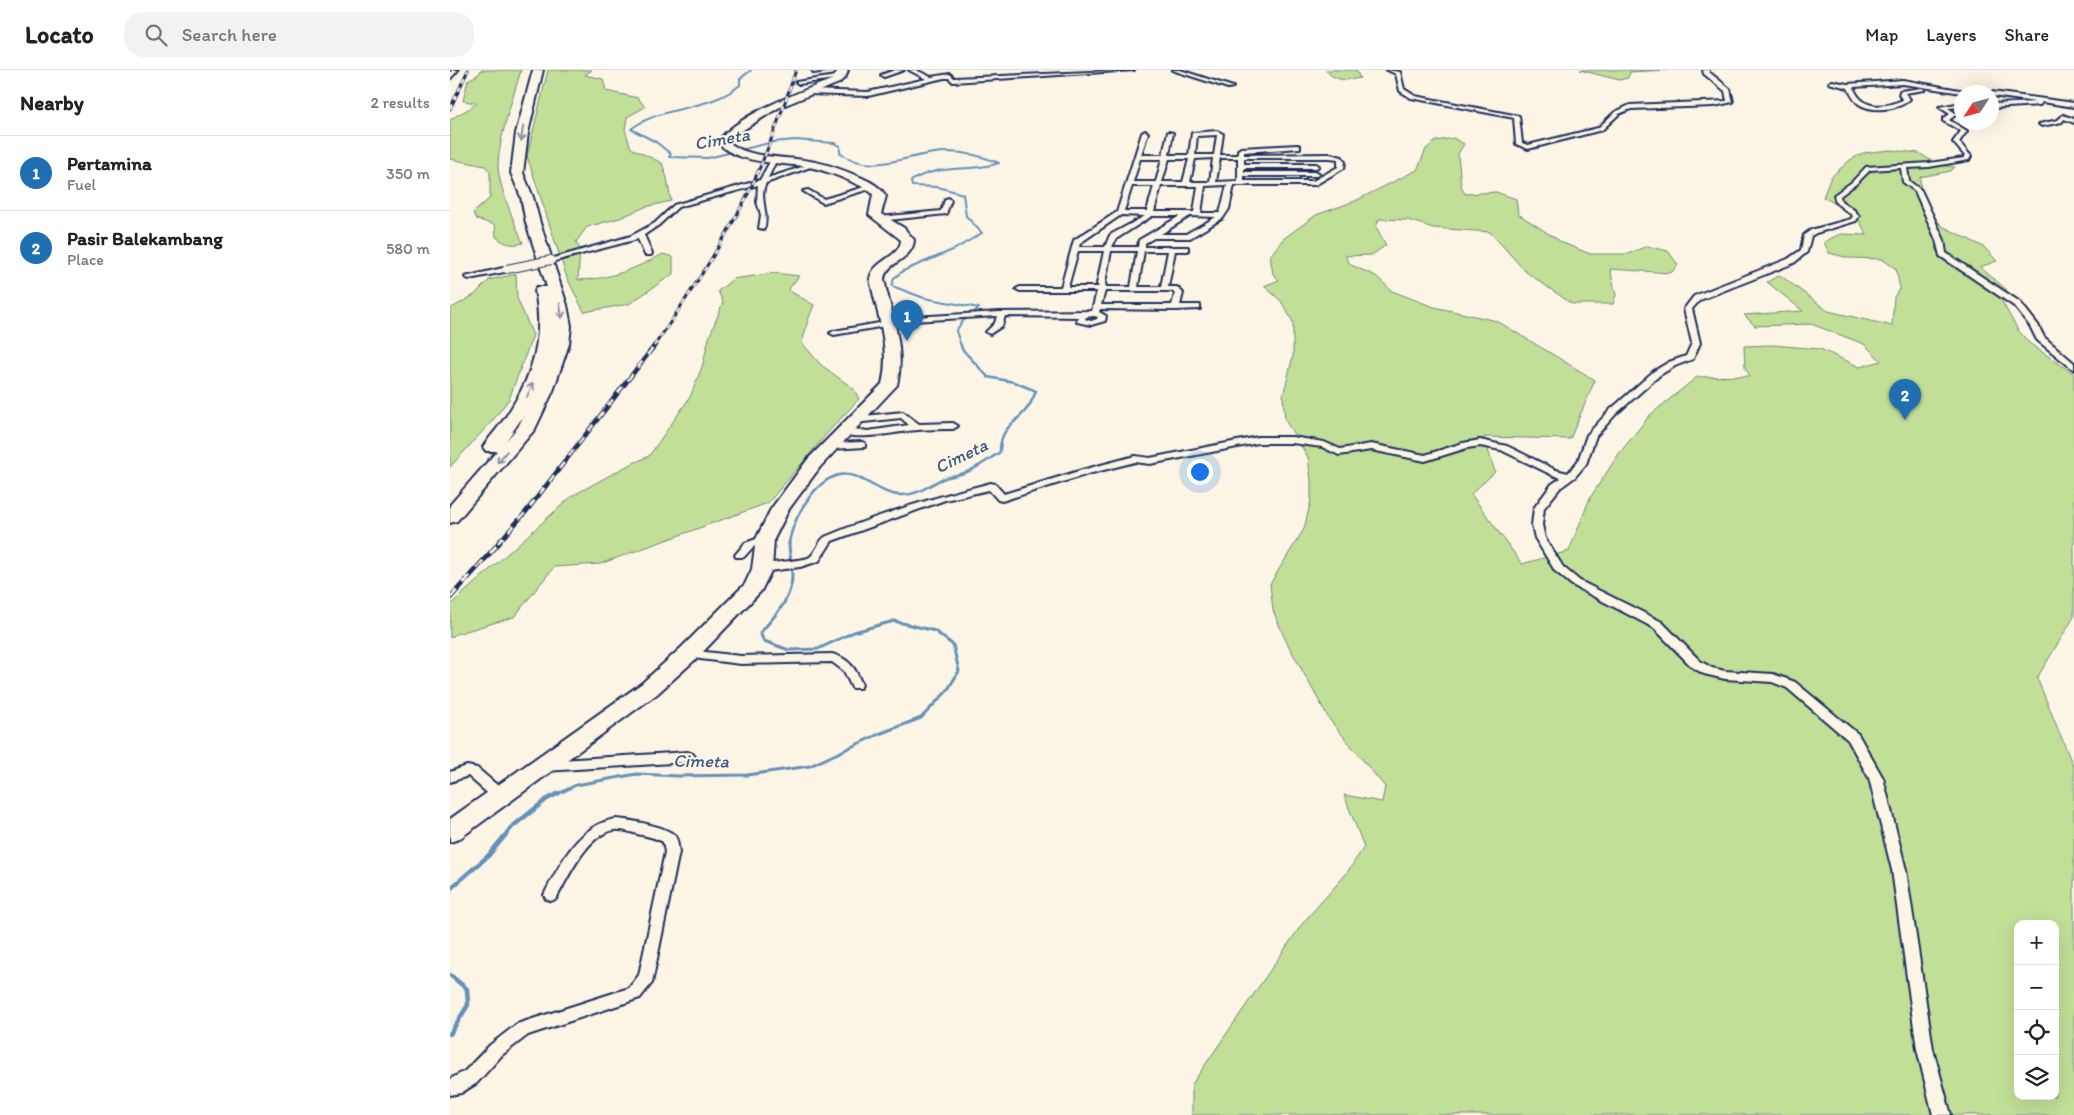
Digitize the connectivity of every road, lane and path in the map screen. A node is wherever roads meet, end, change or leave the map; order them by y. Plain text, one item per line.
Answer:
1 (455, 70) edge
2 (538, 70) edge
3 (828, 70) edge
4 (901, 70) edge
5 (912, 70) edge
6 (996, 70) edge
7 (1130, 70) edge
8 (1175, 70) edge
9 (1390, 70) edge
10 (1706, 70) edge
11 (814, 71) edge
12 (842, 73) edge
13 (884, 75) dead end
14 (450, 77) edge
15 (929, 78) junction
16 (990, 78) junction
17 (799, 82) dead end
18 (1832, 82) dead end
19 (1849, 85) junction
20 (1230, 87) dead end
21 (1944, 89) junction
22 (1954, 90) edge
23 (808, 92) junction
24 (520, 95) dead end
25 (1999, 95) edge
26 (2067, 104) junction
27 (2074, 105) edge
28 (1954, 106) edge
29 (1999, 106) edge
30 (1954, 114) edge
31 (1954, 114) edge
32 (2074, 116) edge
33 (2063, 117) junction
34 (2074, 121) edge
35 (2042, 124) dead end
36 (1954, 125) edge
37 (1962, 130) edge
38 (1145, 133) dead end
39 (1170, 133) dead end
40 (1298, 147) dead end
41 (1315, 156) junction
42 (1138, 157) junction
43 (1166, 157) junction
44 (1216, 157) junction
45 (1241, 157) junction
46 (1192, 158) junction
47 (774, 159) junction
48 (813, 165) junction
49 (1241, 166) junction
50 (1316, 166) junction
51 (1904, 167) junction
52 (1241, 174) junction
53 (1318, 177) junction
54 (764, 181) junction
55 (1186, 183) junction
56 (1202, 183) junction
57 (1213, 183) junction
58 (1231, 183) junction
59 (1241, 183) junction
60 (1129, 184) junction
61 (1158, 184) junction
62 (871, 187) junction
63 (806, 192) dead end
64 (948, 200) dead end
65 (1120, 213) junction
66 (1150, 213) junction
67 (1193, 214) junction
68 (1223, 215) junction
69 (879, 219) junction
70 (762, 228) dead end
71 (640, 235) junction
72 (1152, 236) junction
73 (1141, 248) junction
74 (1172, 248) junction
75 (1075, 249) junction
76 (1108, 249) junction
77 (1185, 249) dead end
78 (648, 253) dead end
79 (469, 278) dead end
80 (1100, 287) junction
81 (1064, 288) junction
82 (1134, 288) junction
83 (1020, 289) dead end
84 (1163, 289) junction
85 (1177, 306) junction
86 (1197, 307) dead end
87 (1095, 308) junction
88 (1001, 317) junction
89 (886, 323) junction
90 (990, 332) dead end
91 (834, 333) dead end
92 (2074, 367) edge
93 (849, 426) junction
94 (953, 426) dead end
95 (918, 427) junction
96 (862, 445) dead end
97 (832, 446) junction
98 (1569, 477) junction
99 (451, 509) edge
100 (765, 539) junction
101 (740, 555) dead end
102 (800, 564) joint
103 (785, 566) joint
104 (762, 569) junction
105 (688, 654) junction
106 (856, 685) dead end
107 (688, 757) dead end
108 (542, 766) junction
109 (450, 777) edge
110 (499, 796) junction
111 (450, 832) edge
112 (551, 895) dead end
113 (450, 1087) edge
114 (1942, 1115) edge

1 - 14 street
2 -> 99 highway
3 - 11 street
4 - 13 street
5 - 15 street
6 - 16 street
7 - 16 street
8 - 20 street
9 - 10 street
12 - 17 street
12 - 23 highway
15 - 16 street
15 - 23 street
18 - 19 street
19 - 21 street
19 - 21 street
21 - 22 street
23 - 47 highway
99 -> 24 highway
25 - 26 street
26 - 27 street
26 - 29 street
28 - 30 street
31 - 36 street
32 - 33 street
33 - 34 street
33 - 35 street
37 - 51 street
38 - 42 street
39 - 43 street
40 - 45 street
41 - 45 street
41 - 50 street
41 - 53 street
42 - 43 street
42 - 60 street
43 - 46 street
43 - 61 street
44 - 45 street
44 - 46 street
44 - 46 street
44 - 57 street
45 - 49 street
46 - 55 street
47 - 48 highway
47 - 54 street
48 - 54 street
48 - 62 highway
49 - 50 street
49 - 52 street
50 - 53 street
51 - 92 street
51 - 98 street
52 - 53 street
52 - 59 street
53 - 59 street
54 - 70 street
54 - 71 street
55 - 56 street
55 - 61 street
56 - 57 street
56 - 67 street
57 - 58 street
58 - 59 street
58 - 68 street
60 - 61 street
60 - 65 street
61 - 66 street
62 - 63 street
62 - 69 highway
64 - 69 street
65 - 66 street
65 - 75 street
66 - 67 street
66 - 76 street
67 - 68 street
67 - 72 street
68 - 72 street
69 - 89 highway
71 - 78 street
71 - 79 street, bridge
72 - 73 street
73 - 74 street
73 - 76 street
73 - 82 street
74 - 77 street
74 - 84 street
75 - 76 street
75 - 81 street
76 - 80 street
80 - 81 street
80 - 82 street
80 - 87 street
81 - 83 street
82 - 84 street
84 - 85 street
85 - 86 street
85 - 87 street
87 - 88 street
88 - 89 street
88 - 90 street
89 - 91 street
89 - 93 highway
93 - 95 street
93 - 95 street
93 - 97 highway
94 - 95 street
96 - 97 street
97 - 100 highway
98 - 102 street
98 - 114 street
100 - 101 street
100 - 104 highway
102 - 103 street
103 - 104 street
104 - 105 highway
105 - 106 street
105 - 108 highway
107 - 108 street
108 - 110 highway
109 - 110 street
110 - 111 highway
112 - 113 street

